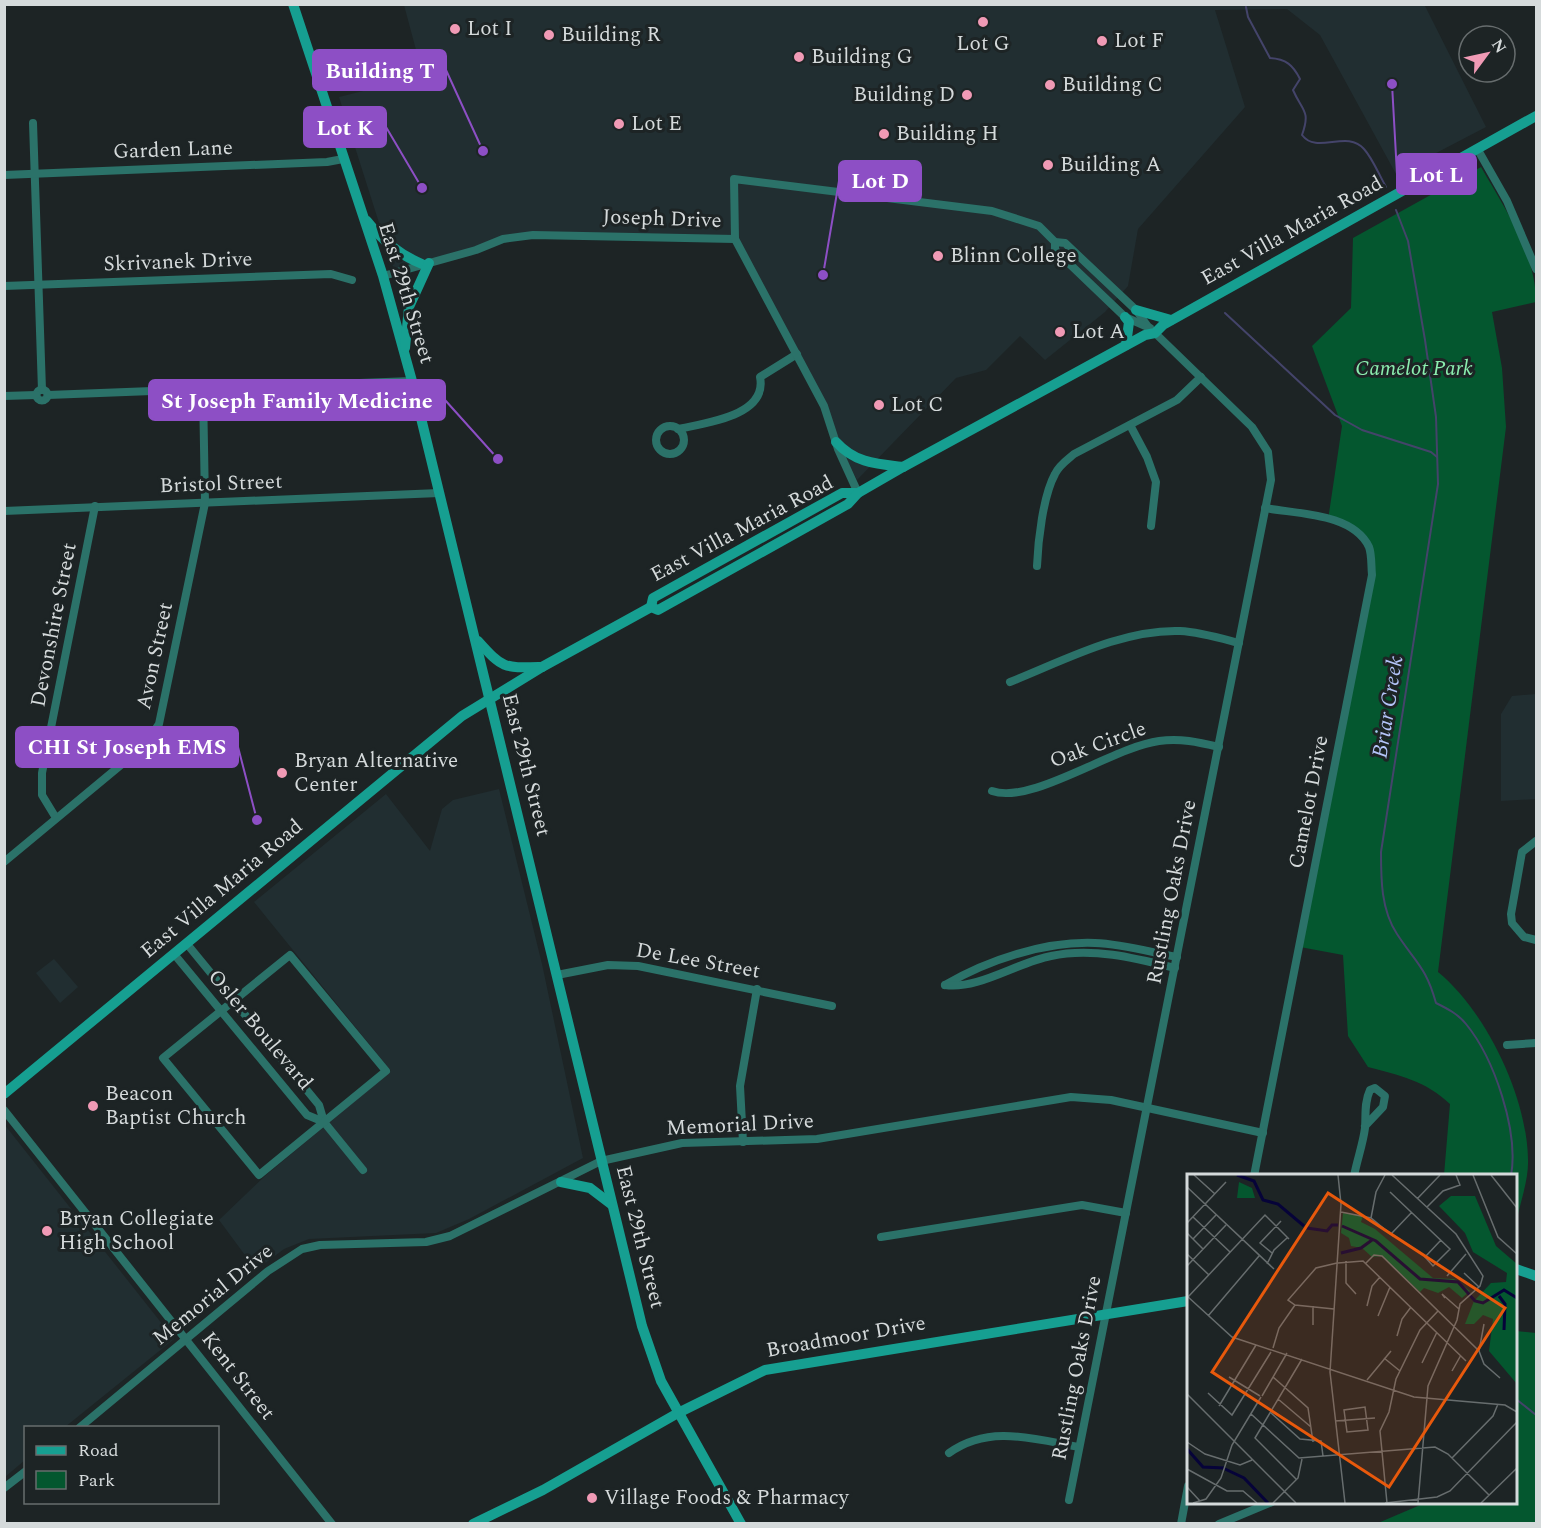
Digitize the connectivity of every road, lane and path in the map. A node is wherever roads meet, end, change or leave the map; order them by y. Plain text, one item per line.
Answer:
1 (293, 4) edge
2 (1536, 116) edge
3 (33, 123) dead end
4 (1478, 150) junction
5 (343, 159) junction
6 (35, 174) junction
7 (4, 175) edge
8 (363, 216) junction
9 (735, 239) junction
10 (1055, 242) junction
11 (425, 264) junction
12 (1536, 269) edge
13 (382, 276) junction
14 (352, 280) dead end
15 (39, 285) junction
16 (4, 286) edge
17 (1136, 310) junction
18 (1125, 317) junction
19 (1171, 320) junction
20 (1152, 331) junction
21 (1126, 345) junction
22 (404, 354) junction
23 (797, 354) junction
24 (1201, 377) junction
25 (411, 381) junction
26 (203, 390) junction
27 (42, 393) junction
28 (4, 396) edge
29 (1130, 425) junction
30 (678, 429) dead end
31 (836, 442) junction
32 (903, 467) junction
33 (439, 493) junction
34 (858, 493) junction
35 (205, 503) junction
36 (95, 506) junction
37 (1265, 507) junction
38 (4, 511) edge
39 (1150, 526) dead end
40 (1037, 566) dead end
41 (477, 641) junction
42 (1239, 643) junction
43 (542, 667) junction
44 (1010, 682) dead end
45 (490, 698) junction
46 (1219, 747) junction
47 (992, 791) dead end
48 (56, 818) junction
49 (1536, 841) edge
50 (4, 862) edge
51 (1536, 940) edge
52 (187, 944) junction
53 (1035, 950) junction
54 (174, 954) junction
55 (1177, 957) junction
56 (1037, 959) junction
57 (1175, 968) junction
58 (557, 975) junction
59 (757, 989) junction
60 (233, 1001) junction
61 (832, 1006) dead end
62 (220, 1011) junction
63 (1536, 1042) edge
64 (1508, 1045) dead end
65 (4, 1094) edge
66 (1148, 1107) junction
67 (4, 1110) edge
68 (324, 1122) junction
69 (1365, 1126) dead end
70 (1263, 1133) junction
71 (743, 1142) junction
72 (601, 1161) junction
73 (363, 1170) dead end
74 (1254, 1174) edge
75 (1354, 1174) edge
76 (561, 1182) junction
77 (612, 1205) junction
78 (1126, 1213) junction
79 (881, 1238) dead end
80 (1517, 1270) edge
81 (1536, 1276) edge
82 (1187, 1301) edge
83 (1106, 1314) junction
84 (187, 1340) junction
85 (678, 1413) junction
86 (81, 1426) edge
87 (1079, 1447) junction
88 (949, 1453) dead end
89 (24, 1473) edge
90 (4, 1488) edge
91 (1187, 1491) edge
92 (1069, 1500) dead end
93 (1269, 1504) edge
94 (332, 1524) edge
95 (474, 1524) edge
96 (741, 1524) edge
97 (1180, 1524) edge
98 (1219, 1524) edge

1 - 5 main road, East 29th Street
2 - 4 main road, East Villa Maria Road
3 - 6 street
4 - 12 street
4 - 19 main road, East Villa Maria Road
5 - 6 street, Garden Lane
5 - 8 main road, East 29th Street
6 - 7 street, Garden Lane
6 - 15 street
8 - 11 main road
8 - 13 main road, East 29th Street
9 - 10 street
9 - 11 street, Joseph Drive
9 - 23 street, Joseph Drive
10 - 17 street
10 - 18 street
11 - 13 street, Joseph Drive
11 - 22 main road
13 - 22 main road, East 29th Street
14 - 15 street, Skrivanek Drive
15 - 16 street, Skrivanek Drive
15 - 27 street
17 - 19 main road
17 - 20 street
18 - 20 street
18 - 21 main road
19 - 20 main road, East Villa Maria Road
20 - 21 main road, East Villa Maria Road
20 - 24 street, Rustling Oaks Drive
21 - 32 main road, East Villa Maria Road
22 - 25 main road, East 29th Street
23 - 30 street
23 - 31 street, Joseph Drive
24 - 29 street
24 - 37 street, Rustling Oaks Drive
25 - 26 street
25 - 33 main road, East 29th Street
26 - 27 street
26 - 35 street, Avon Street
27 - 28 street
29 - 39 street
29 - 40 street
31 - 32 main road
31 - 34 street, Joseph Drive
32 - 34 main road, East Villa Maria Road
33 - 35 street, Bristol Street
33 - 41 main road, East 29th Street
34 - 43 main road, East Villa Maria Road
35 - 36 street, Bristol Street
35 - 48 street, Avon Street
36 - 38 street, Bristol Street
36 - 48 street, Devonshire Street
37 - 42 street, Rustling Oaks Drive
37 - 70 street, Camelot Drive
41 - 43 main road
41 - 45 main road, East 29th Street
42 - 44 street
42 - 46 street, Rustling Oaks Drive
43 - 45 main road, East Villa Maria Road
45 - 52 main road, East Villa Maria Road
45 - 58 main road, East 29th Street
46 - 47 street, Oak Circle
46 - 55 street, Rustling Oaks Drive
48 - 50 street, Avon Street
49 - 51 street
52 - 54 main road, East Villa Maria Road
52 - 60 street, Osler Boulevard
53 - 55 street
53 - 56 street
53 - 56 street
54 - 62 street, Osler Boulevard
54 - 65 main road, East Villa Maria Road
55 - 57 street, Rustling Oaks Drive
56 - 57 street
57 - 66 street, Rustling Oaks Drive
58 - 59 street, De Lee Street
58 - 72 main road, East 29th Street
59 - 61 street, De Lee Street
59 - 71 street
60 - 62 street
60 - 68 street, Osler Boulevard
60 - 68 street
62 - 68 street, Osler Boulevard
62 - 68 street
63 - 64 street
66 - 70 street, Memorial Drive
66 - 71 street, Memorial Drive
66 - 78 street, Rustling Oaks Drive
67 - 84 street, Kent Street
68 - 73 street, Osler Boulevard
69 - 75 street
70 - 74 street, Camelot Drive
71 - 72 street, Memorial Drive
72 - 76 street, Memorial Drive
72 - 77 main road, East 29th Street
76 - 77 main road
76 - 84 street, Memorial Drive
77 - 85 main road, East 29th Street
78 - 79 street
78 - 83 street, Rustling Oaks Drive
80 - 81 main road
82 - 83 main road, Broadmoor Drive
83 - 85 main road, Broadmoor Drive
83 - 87 street, Rustling Oaks Drive
84 - 86 street, Memorial Drive
84 - 94 street, Kent Street
85 - 95 main road, Broadmoor Drive
85 - 96 main road, East 29th Street
87 - 88 street
87 - 92 street, Rustling Oaks Drive
89 - 90 street
91 - 97 street
93 - 98 street

